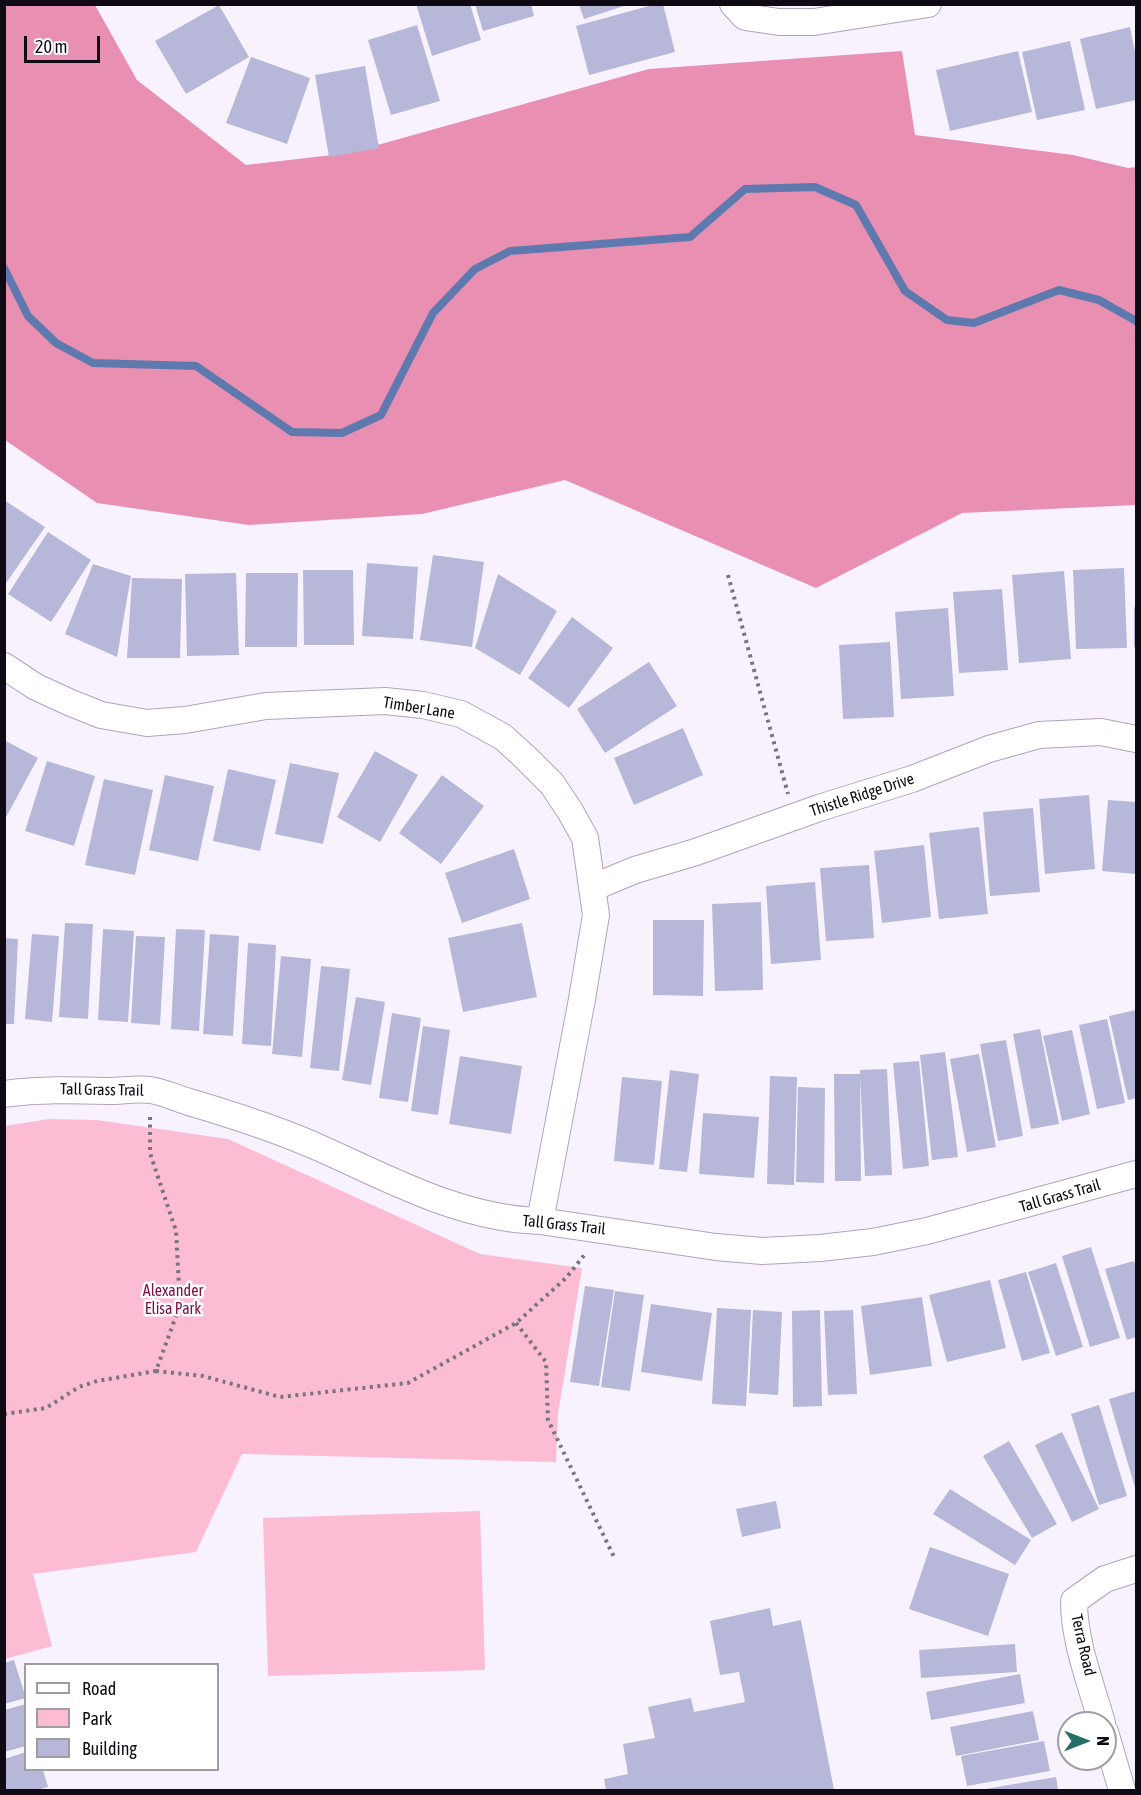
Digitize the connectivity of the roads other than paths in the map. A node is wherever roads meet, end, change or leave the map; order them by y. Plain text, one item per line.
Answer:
1 (733, 4) edge
2 (928, 4) edge
3 (4, 666) edge
4 (1137, 739) edge
5 (592, 888) junction
6 (4, 1094) edge
7 (1137, 1174) edge
8 (540, 1221) junction
9 (1137, 1569) edge
10 (1099, 1711) edge
11 (1116, 1771) edge
12 (1122, 1791) edge

1 - 2 street
3 - 5 street, Timber Lane
4 - 5 street, Thistle Ridge Drive
5 - 8 street, Timber Lane
6 - 8 street, Tall Grass Trail
7 - 8 street, Tall Grass Trail
9 - 10 street, Terra Road
11 - 12 street

